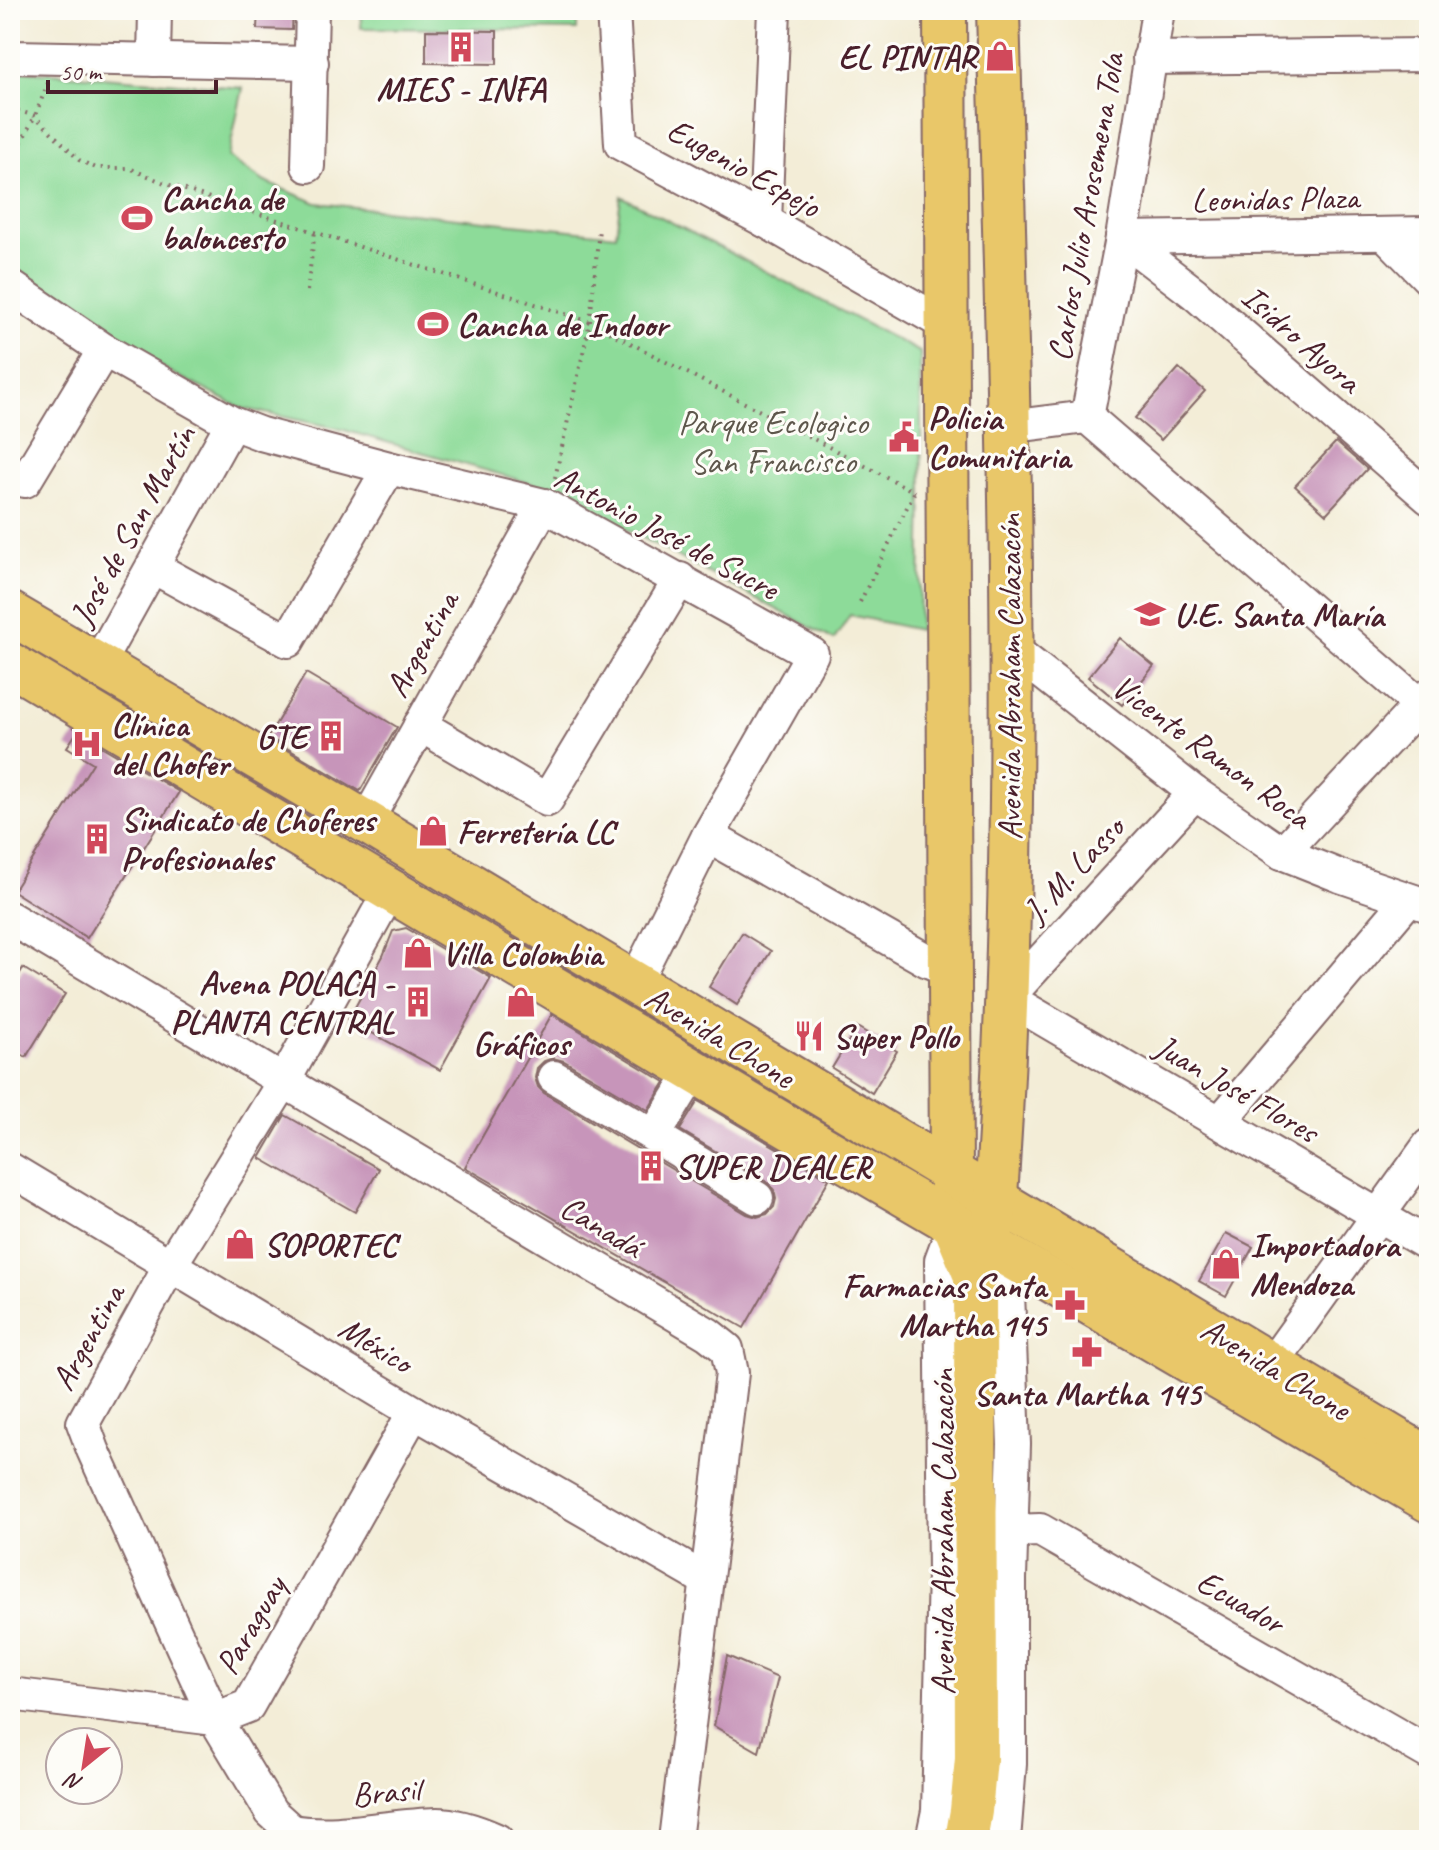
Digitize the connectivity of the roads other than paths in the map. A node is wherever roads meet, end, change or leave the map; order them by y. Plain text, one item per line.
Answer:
1 (155, 10) edge
2 (312, 10) edge
3 (613, 10) edge
4 (774, 10) edge
5 (945, 10) edge
6 (998, 10) edge
7 (1158, 10) edge
8 (10, 55) edge
9 (1429, 55) edge
10 (1149, 58) junction
11 (154, 60) junction
12 (312, 63) junction
13 (308, 166) dead end
14 (765, 221) junction
15 (1429, 233) edge
16 (1386, 235) junction
17 (1122, 238) junction
18 (1429, 279) edge
19 (10, 286) edge
20 (946, 325) junction
21 (104, 350) junction
22 (1087, 417) junction
23 (232, 423) junction
24 (1008, 427) junction
25 (389, 468) junction
26 (25, 481) dead end
27 (550, 491) junction
28 (1429, 498) edge
29 (153, 567) junction
30 (680, 579) junction
31 (10, 613) edge
32 (1011, 648) junction
33 (10, 664) edge
34 (98, 664) junction
35 (1425, 700) edge
36 (420, 725) junction
37 (1195, 793) junction
38 (366, 822) junction
39 (708, 836) junction
40 (1282, 853) junction
41 (391, 889) junction
42 (1418, 903) edge
43 (10, 918) edge
44 (950, 970) junction
45 (634, 984) junction
46 (1007, 998) junction
47 (694, 1071) junction
48 (554, 1077) dead end
49 (284, 1081) junction
50 (1220, 1122) junction
51 (654, 1136) junction
52 (1429, 1145) edge
53 (10, 1169) edge
54 (951, 1174) junction
55 (757, 1198) dead end
56 (996, 1202) junction
57 (1379, 1215) junction
58 (954, 1225) junction
59 (1429, 1245) edge
60 (984, 1262) junction
61 (171, 1264) junction
62 (1271, 1365) junction
63 (414, 1412) junction
64 (1429, 1459) edge
65 (1429, 1501) edge
66 (1011, 1531) junction
67 (706, 1580) junction
68 (10, 1694) edge
69 (215, 1719) junction
70 (1429, 1753) edge
71 (288, 1835) edge
72 (497, 1840) edge
73 (675, 1840) edge
74 (932, 1840) edge
75 (966, 1840) edge
76 (1004, 1840) edge

1 - 11 street
2 - 12 street
3 - 14 street, Eugenio Espejo
4 - 14 street
5 - 20 main road, Avenida Abraham Calazacón
6 - 24 main road, Avenida Abraham Calazacón
7 - 10 street, Carlos Julio Arosemena Tola
8 - 11 street
9 - 10 street
10 - 17 street, Carlos Julio Arosemena Tola
11 - 12 street
12 - 13 street
14 - 20 street, Eugenio Espejo
15 - 16 street, Leonidas Plaza
16 - 17 street, Leonidas Plaza
16 - 18 street
17 - 22 street, Carlos Julio Arosemena Tola
17 - 28 street, Isidro Ayora
19 - 21 street, Antonio José de Sucre
20 - 44 main road, Avenida Abraham Calazacón
21 - 23 street, Antonio José de Sucre
21 - 26 street
22 - 24 street
22 - 35 street
23 - 25 street, Antonio José de Sucre
23 - 29 street, José de San Martín
24 - 32 main road, Avenida Abraham Calazacón
25 - 27 street, Antonio José de Sucre
25 - 29 street
27 - 30 street, Antonio José de Sucre
27 - 36 street, Argentina
29 - 34 street, José de San Martín
30 - 36 street
30 - 39 street, Antonio José de Sucre
31 - 34 main road, Avenida Chone
32 - 37 street, Vicente Ramon Roca
32 - 46 main road, Avenida Abraham Calazacón
33 - 41 main road, Avenida Chone
34 - 38 main road, Avenida Chone
35 - 40 street
36 - 38 street, Argentina
37 - 40 street, Vicente Ramon Roca
37 - 46 street, J. M. Lasso
38 - 45 main road, Avenida Chone
39 - 44 street
39 - 45 street, Antonio José de Sucre
40 - 42 street, Vicente Ramon Roca
41 - 47 main road, Avenida Chone
41 - 49 street, Argentina
42 - 50 street
43 - 49 street, Canadá
44 - 54 main road, Avenida Abraham Calazacón
45 - 54 main road, Avenida Chone
46 - 50 street, Juan José Flores
46 - 56 main road, Avenida Abraham Calazacón
47 - 51 street
47 - 58 main road, Avenida Chone
48 - 51 street
49 - 61 street, Argentina
49 - 67 street, Canadá
50 - 57 street, Juan José Flores
51 - 55 street
52 - 57 street
53 - 61 street, México
54 - 56 main road, Avenida Chone
54 - 58 main road, Avenida Abraham Calazacón
56 - 60 main road, Avenida Abraham Calazacón
56 - 62 main road, Avenida Chone
57 - 59 street, Juan José Flores
57 - 62 street
58 - 60 main road, Avenida Chone
58 - 74 street, Avenida Abraham Calazacón
60 - 65 main road, Avenida Chone
60 - 66 street, Avenida Abraham Calazacón
60 - 75 main road, Avenida Abraham Calazacón
61 - 63 street, México
61 - 69 street, Argentina
62 - 64 main road, Avenida Chone
63 - 67 street, México
63 - 69 street, Paraguay
66 - 70 street, Ecuador
66 - 76 street, Avenida Abraham Calazacón
67 - 73 street, Canadá
68 - 69 street, Paraguay
69 - 71 street, Argentina
71 - 72 street, Brasil

